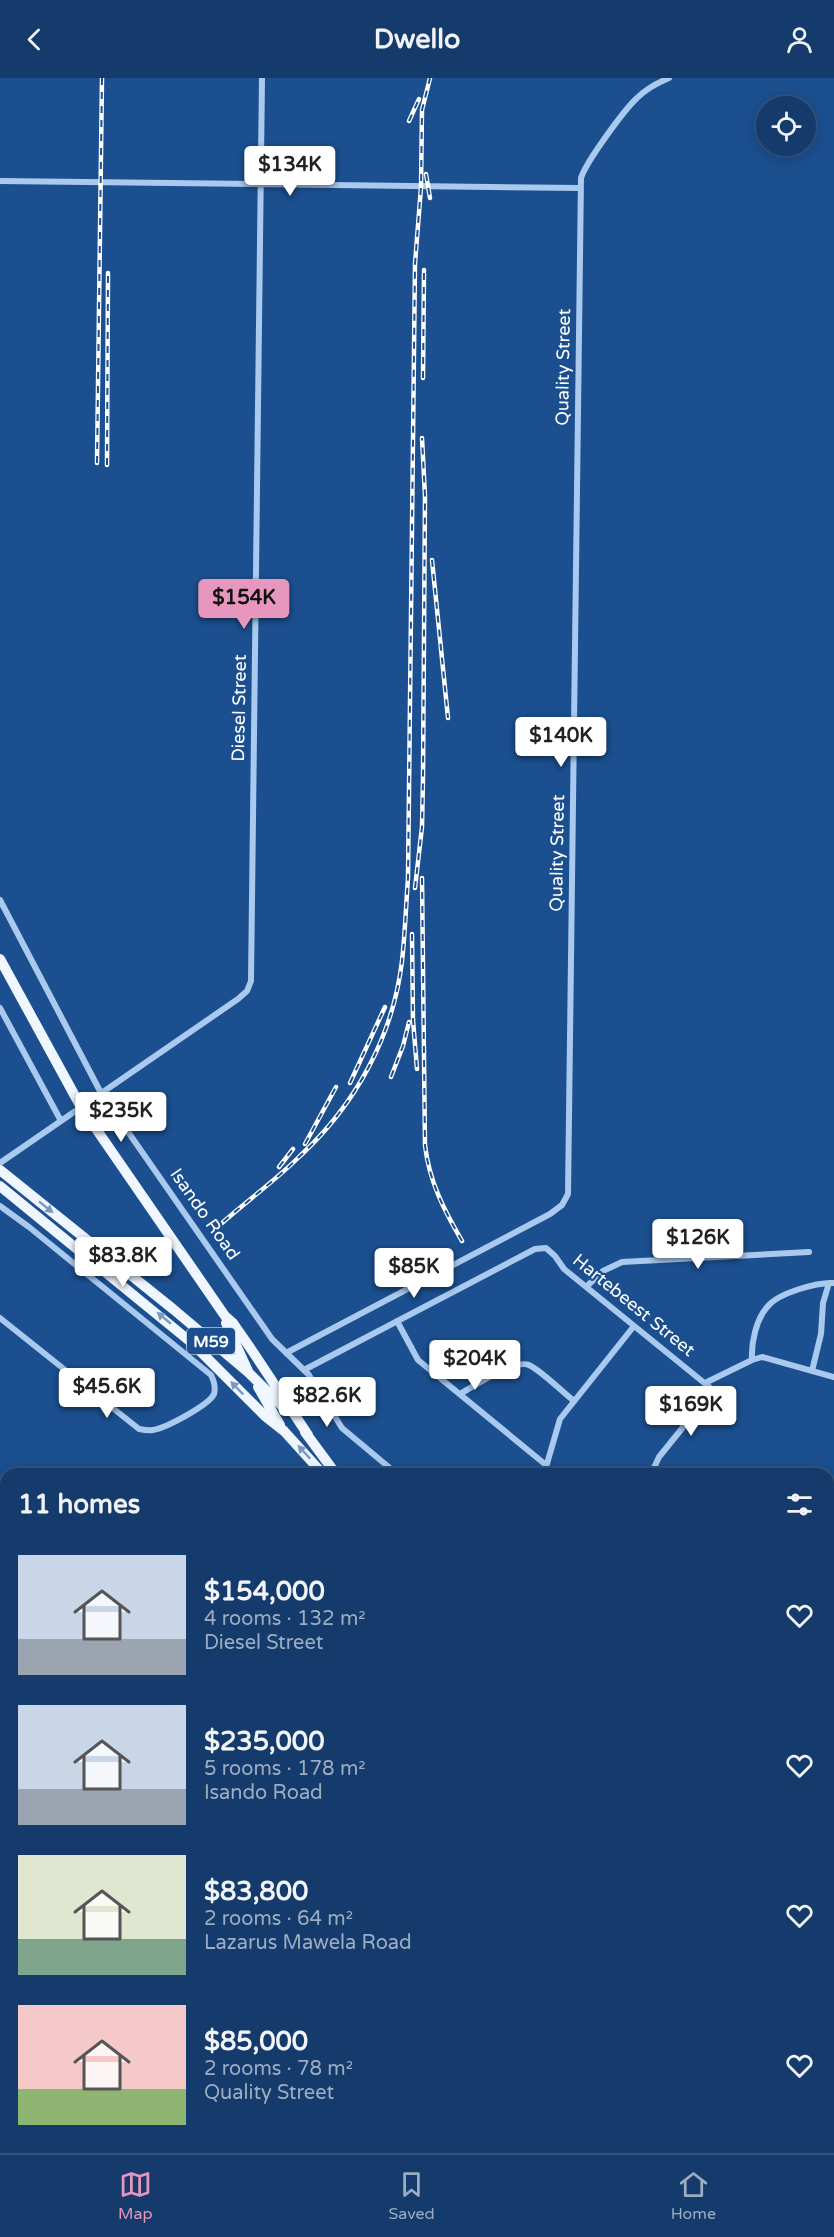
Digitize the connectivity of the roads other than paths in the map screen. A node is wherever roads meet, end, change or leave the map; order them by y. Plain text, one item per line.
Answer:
1 (262, 78) edge
2 (669, 78) edge
3 (0, 181) edge
4 (261, 185) junction
5 (580, 188) junction
6 (0, 900) edge
7 (0, 959) edge
8 (0, 1008) edge
9 (101, 1093) junction
10 (81, 1107) junction
11 (61, 1121) junction
12 (0, 1162) edge
13 (0, 1170) edge
14 (0, 1186) edge
15 (0, 1206) edge
16 (809, 1252) dead end
17 (832, 1283) edge
18 (586, 1287) junction
19 (225, 1316) junction
20 (0, 1318) edge
21 (398, 1321) junction
22 (634, 1326) junction
23 (286, 1353) junction
24 (752, 1360) junction
25 (304, 1370) junction
26 (812, 1371) junction
27 (249, 1374) junction
28 (834, 1377) edge
29 (705, 1383) junction
30 (460, 1394) junction
31 (574, 1401) junction
32 (284, 1431) junction
33 (308, 1435) junction
34 (546, 1465) junction
35 (318, 1468) edge
36 (332, 1468) edge
37 (390, 1468) edge
38 (545, 1468) edge
39 (654, 1468) edge

1 - 4 street, Diesel Street
2 - 5 street, Quality Street
3 - 4 street
4 - 5 street
4 - 9 street, Diesel Street
5 - 23 street, Quality Street
6 - 9 street, Isando Road
7 - 10 main road
8 - 11 street
9 - 10 street, Diesel Street
9 - 23 street, Isando Road
10 - 11 street, Diesel Street
10 - 19 main road
11 - 12 street, Diesel Street
13 -> 27 main road, M59
32 -> 14 main road, M59
15 - 20 street
16 - 18 street
17 - 24 street
17 - 26 street
18 - 21 street, Hartebeest Street
18 - 22 street, Hartebeest Street
19 - 27 main road
19 - 33 main road
21 - 25 street
21 - 30 street
22 - 29 street, Hartebeest Street
22 - 31 street
23 - 25 street, Isando Road
24 - 26 street
24 - 29 street
25 - 37 street, Isando Road
26 - 28 street
27 - 32 main road
27 - 33 main road, M59
29 - 39 street, Hartebeest Street
30 - 31 street
30 - 34 street
31 - 34 street
35 -> 32 main road, M59
33 - 36 main road, M59
34 - 38 street

